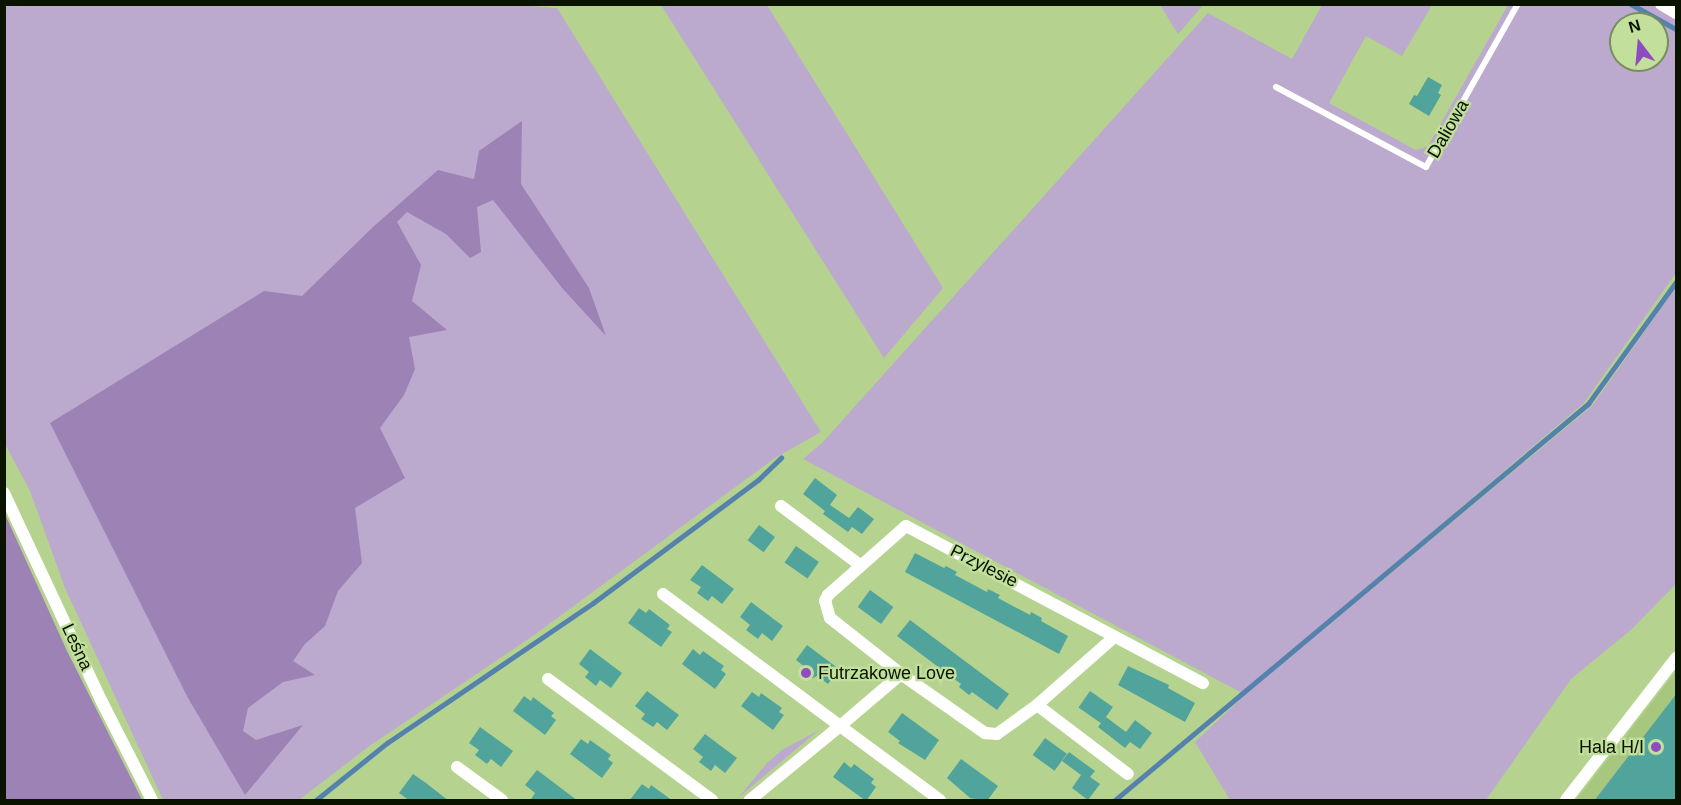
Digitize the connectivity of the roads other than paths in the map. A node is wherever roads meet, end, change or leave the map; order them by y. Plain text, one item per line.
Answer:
1 (1518, 4) edge
2 (1661, 4) edge
3 (1677, 13) edge
4 (1276, 87) dead end
5 (4, 493) edge
6 (781, 507) dead end
7 (860, 565) junction
8 (663, 594) dead end
9 (1114, 637) junction
10 (1677, 658) edge
11 (901, 674) junction
12 (548, 679) dead end
13 (1203, 683) dead end
14 (1037, 705) junction
15 (840, 726) junction
16 (457, 767) dead end
17 (1128, 774) dead end
18 (152, 801) edge
19 (502, 801) edge
20 (712, 801) edge
21 (750, 801) edge
22 (940, 801) edge
23 (1566, 801) edge

1 - 4 lane, Daliowa
2 - 3 street
5 - 18 street, Leśna
6 - 7 street
7 - 9 street, Przylesie
7 - 11 street, Przylesie
8 - 15 street
9 - 13 street, Przylesie
9 - 14 street, Przylesie
10 - 23 street
11 - 14 street, Przylesie
11 - 15 street
12 - 20 street
14 - 17 street
15 - 21 street
15 - 22 street
16 - 19 street

